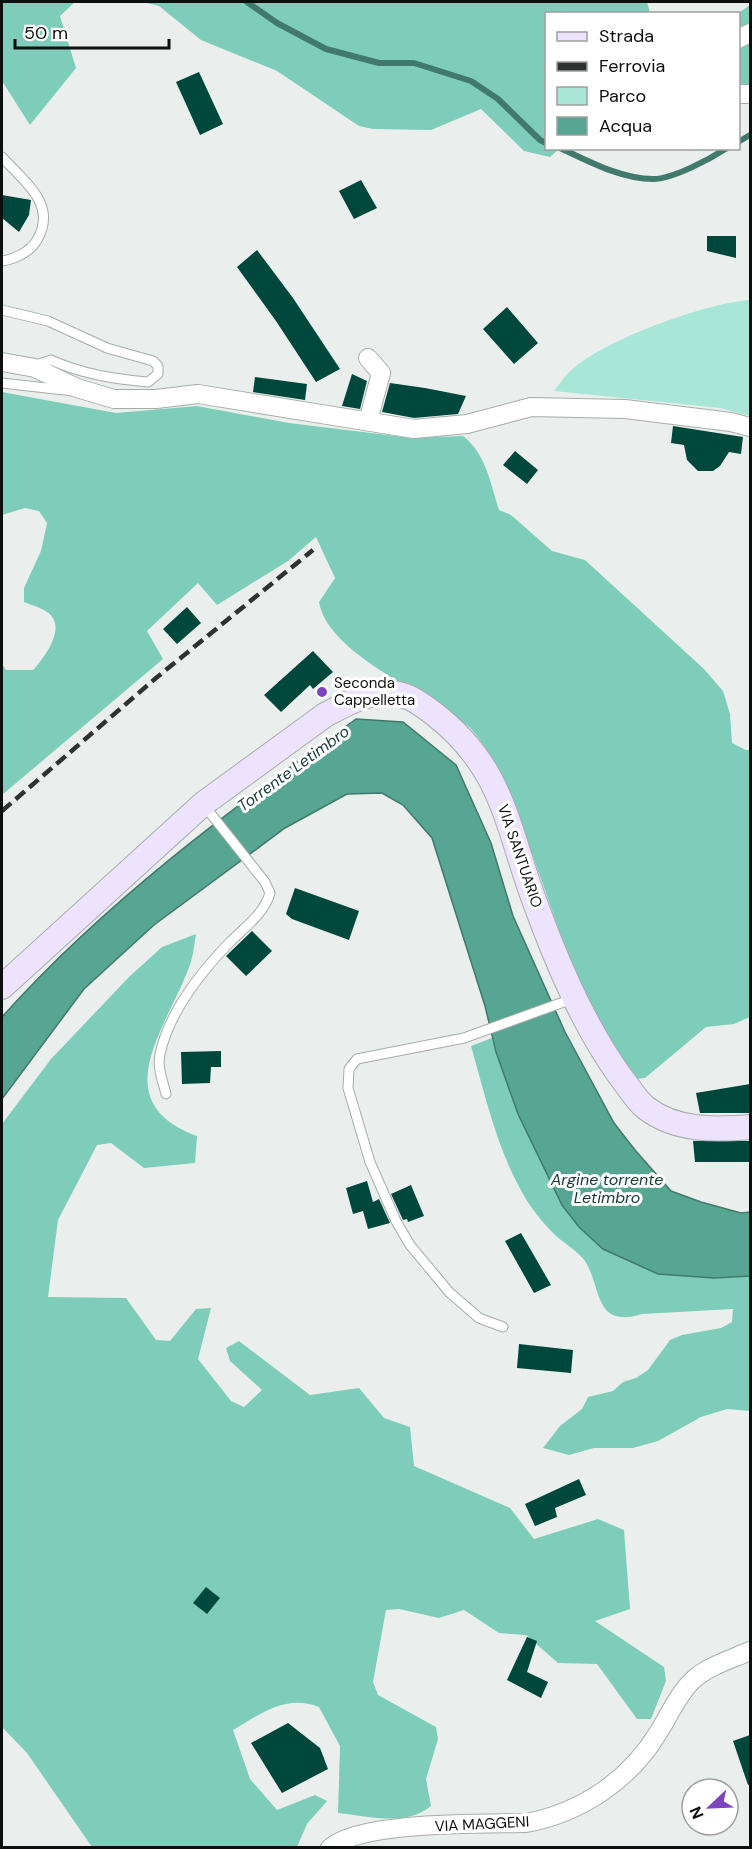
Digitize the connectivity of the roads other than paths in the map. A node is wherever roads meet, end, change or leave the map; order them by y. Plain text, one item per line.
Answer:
1 (2, 157) edge
2 (2, 261) edge
3 (3, 309) edge
4 (368, 357) dead end
5 (2, 362) edge
6 (35, 369) junction
7 (2, 383) edge
8 (77, 388) junction
9 (368, 421) junction
10 (750, 427) edge
11 (206, 809) junction
12 (2, 987) edge
13 (567, 1001) junction
14 (166, 1094) dead end
15 (750, 1127) edge
16 (503, 1327) dead end
17 (750, 1651) edge
18 (330, 1848) edge

1 - 2 lane
3 - 6 lane
4 - 9 street
5 - 6 street
6 - 8 street
7 - 8 lane
8 - 9 street
9 - 10 street
11 - 12 main road, VIA SANTUARIO
11 - 13 main road, VIA SANTUARIO
11 - 14 lane
13 - 15 main road, VIA SANTUARIO
13 - 16 lane
17 - 18 street, VIA MAGGENI

